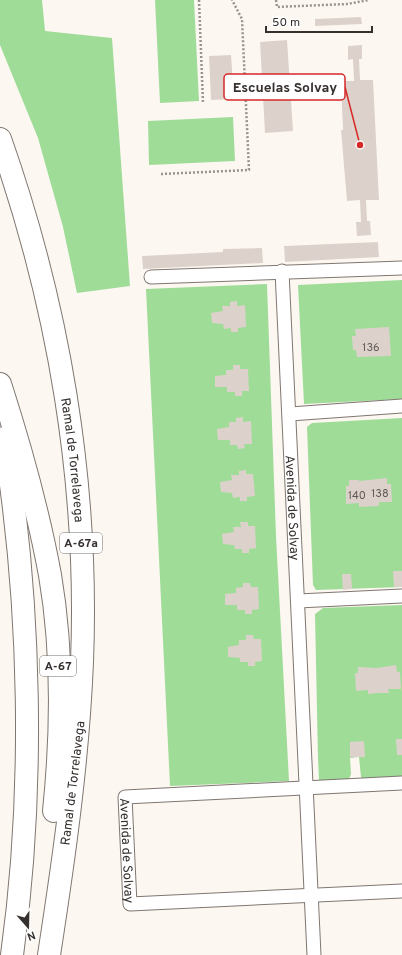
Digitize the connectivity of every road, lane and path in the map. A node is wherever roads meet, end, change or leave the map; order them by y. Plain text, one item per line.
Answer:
1 (199, 0) edge
2 (232, 0) edge
3 (276, 0) edge
4 (369, 0) edge
5 (203, 103) dead end
6 (0, 139) edge
7 (161, 174) dead end
8 (402, 268) edge
9 (282, 271) junction
10 (151, 277) dead end
11 (0, 384) edge
12 (402, 406) edge
13 (0, 412) edge
14 (290, 414) junction
15 (402, 596) edge
16 (298, 601) junction
17 (402, 783) edge
18 (307, 788) junction
19 (402, 891) edge
20 (311, 895) junction
21 (12, 955) edge
22 (38, 955) edge
23 (49, 955) edge
24 (314, 955) edge

1 - 5 path
2 - 7 path
3 - 4 path
6 - 23 highway, Ramal de Torrelavega / A-67a
8 - 9 street
9 - 10 street
9 - 14 street, Avenida de Solvay
11 - 22 highway, A-67
12 - 14 street
13 - 21 highway
14 - 16 street, Avenida de Solvay
15 - 16 street
16 - 18 street, Avenida de Solvay
17 - 18 street, Avenida de Solvay
18 - 20 street, Avenida de Solvay
18 - 20 street, Avenida de Solvay
19 - 20 street, Avenida de Solvay
20 - 24 street, Avenida de Solvay

